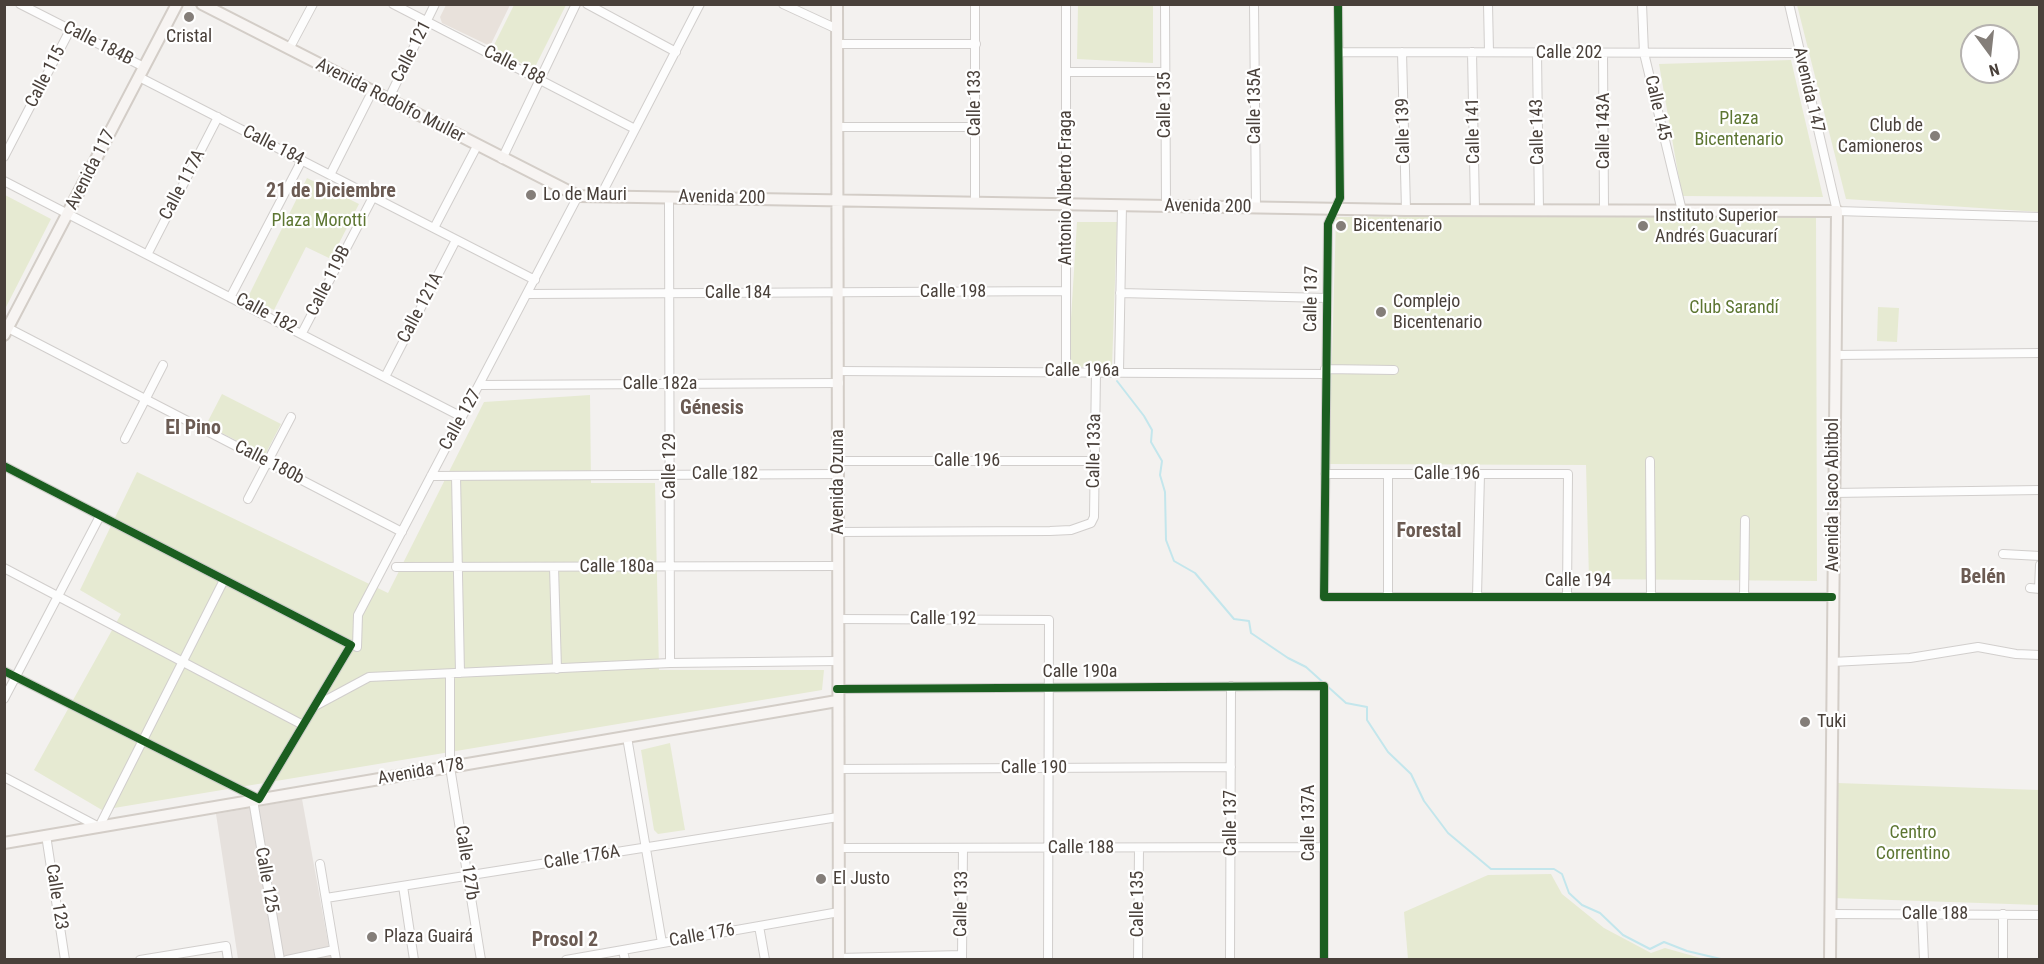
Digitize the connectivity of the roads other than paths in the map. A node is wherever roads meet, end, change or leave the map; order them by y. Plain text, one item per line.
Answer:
1 (20, 4) edge
2 (177, 4) edge
3 (202, 4) edge
4 (313, 4) edge
5 (393, 4) edge
6 (435, 4) edge
7 (576, 4) edge
8 (587, 4) edge
9 (700, 4) edge
10 (783, 4) edge
11 (837, 4) edge
12 (975, 4) edge
13 (1066, 4) edge
14 (1165, 4) edge
15 (1254, 4) edge
16 (1338, 4) edge
17 (1488, 4) edge
18 (1642, 4) edge
19 (1789, 4) edge
20 (427, 22) junction
21 (837, 29) junction
22 (70, 30) junction
23 (837, 44) junction
24 (976, 44) junction
25 (289, 49) junction
26 (676, 52) junction
27 (1339, 52) junction
28 (1402, 52) junction
29 (1472, 52) junction
30 (1489, 52) junction
31 (1537, 52) junction
32 (1603, 53) junction
33 (1644, 53) junction
34 (1799, 53) junction
35 (141, 72) junction
36 (1066, 72) junction
37 (1165, 72) junction
38 (541, 80) junction
39 (372, 92) junction
40 (388, 100) junction
41 (218, 117) junction
42 (838, 127) junction
43 (975, 127) junction
44 (635, 129) junction
45 (477, 146) junction
46 (4, 157) edge
47 (502, 159) junction
48 (302, 160) junction
49 (330, 175) junction
50 (4, 181) edge
51 (578, 196) junction
52 (373, 197) junction
53 (600, 197) junction
54 (669, 198) junction
55 (840, 200) junction
56 (975, 202) junction
57 (1066, 204) junction
58 (1122, 205) junction
59 (1166, 206) junction
60 (1256, 207) junction
61 (1334, 209) junction
62 (1604, 209) junction
63 (1406, 210) junction
64 (1475, 210) junction
65 (1539, 211) junction
66 (1682, 211) junction
67 (1837, 211) junction
68 (69, 212) junction
69 (2040, 217) edge
70 (434, 228) junction
71 (456, 240) junction
72 (148, 253) junction
73 (535, 280) junction
74 (1066, 291) junction
75 (839, 292) junction
76 (669, 293) junction
77 (1120, 293) junction
78 (528, 294) junction
79 (231, 296) junction
80 (1327, 298) junction
81 (6, 332) edge
82 (302, 333) junction
83 (2040, 352) edge
84 (1835, 355) junction
85 (163, 365) dead end
86 (1395, 370) dead end
87 (839, 371) junction
88 (1066, 371) junction
89 (1096, 371) junction
90 (1119, 371) junction
91 (1325, 371) junction
92 (385, 377) junction
93 (839, 383) junction
94 (669, 384) junction
95 (480, 385) junction
96 (145, 399) junction
97 (291, 417) dead end
98 (462, 417) junction
99 (125, 439) dead end
100 (838, 461) junction
101 (1095, 461) junction
102 (1650, 461) dead end
103 (267, 463) junction
104 (4, 466) edge
105 (670, 474) junction
106 (838, 474) junction
107 (1325, 474) junction
108 (1388, 474) junction
109 (1480, 474) junction
110 (431, 476) junction
111 (456, 476) junction
112 (2040, 490) edge
113 (1833, 493) junction
114 (248, 499) dead end
115 (100, 516) junction
116 (1745, 520) dead end
117 (402, 532) junction
118 (838, 532) junction
119 (2003, 554) dead end
120 (2040, 556) edge
121 (2040, 565) edge
122 (838, 566) junction
123 (396, 567) dead end
124 (458, 567) junction
125 (554, 567) junction
126 (670, 567) junction
127 (4, 568) edge
128 (224, 580) junction
129 (2036, 589) edge
130 (58, 596) junction
131 (1388, 596) junction
132 (1477, 596) junction
133 (1567, 596) junction
134 (1651, 596) junction
135 (1324, 597) joint
136 (1744, 597) junction
137 (1832, 597) junction
138 (838, 619) junction
139 (357, 647) dead end
140 (2040, 655) edge
141 (182, 661) junction
142 (837, 661) junction
143 (1832, 662) junction
144 (670, 663) junction
145 (557, 669) junction
146 (4, 671) edge
147 (450, 674) junction
148 (460, 674) junction
149 (16, 677) junction
150 (1231, 686) junction
151 (1324, 686) joint
152 (1048, 687) junction
153 (837, 689) junction
154 (4, 699) edge
155 (837, 701) junction
156 (315, 706) junction
157 (303, 725) junction
158 (627, 737) junction
159 (142, 741) junction
160 (450, 767) junction
161 (1048, 767) junction
162 (1231, 767) junction
163 (838, 769) junction
164 (4, 777) edge
165 (256, 800) junction
166 (838, 817) junction
167 (99, 826) junction
168 (46, 836) junction
169 (4, 843) edge
170 (645, 848) junction
171 (838, 848) junction
172 (963, 848) junction
173 (1048, 848) junction
174 (1138, 848) junction
175 (1231, 848) junction
176 (1324, 848) junction
177 (320, 864) dead end
178 (468, 876) junction
179 (403, 886) junction
180 (326, 898) junction
181 (839, 912) junction
182 (1830, 914) junction
183 (1922, 914) junction
184 (2003, 914) junction
185 (2040, 915) edge
186 (759, 926) junction
187 (662, 943) junction
188 (334, 950) junction
189 (623, 950) junction
190 (962, 957) edge
191 (839, 959) edge
192 (65, 960) edge
193 (140, 960) edge
194 (228, 960) edge
195 (280, 960) edge
196 (287, 960) edge
197 (336, 960) edge
198 (414, 960) edge
199 (481, 960) edge
200 (566, 960) edge
201 (624, 960) edge
202 (765, 960) edge
203 (1048, 960) edge
204 (1138, 960) edge
205 (1230, 960) edge
206 (1324, 960) edge
207 (1830, 960) edge
208 (1924, 960) edge
209 (2003, 960) edge

1 - 22 street, Calle 184B
2 - 35 main road, Avenida 117
3 - 25 main road, Avenida Rodolfo Muller
4 - 25 street
5 - 20 street, Calle 188
6 - 20 street, Calle 121
7 - 38 street
8 - 26 street
9 - 26 street
10 - 21 street
11 - 21 main road, Avenida Ozuna
12 - 24 street, Calle 133
13 - 36 street, Antonio Alberto Fraga
14 - 37 street, Calle 135
15 - 60 street, Calle 135A
16 - 27 street, Calle 137
17 - 30 street
18 - 33 street, Calle 145
19 - 34 street, Avenida 147
20 - 38 street, Calle 188
20 - 40 street, Calle 121
21 - 23 main road, Avenida Ozuna
22 - 35 street, Calle 184B
22 - 46 street, Calle 115
23 - 24 street
23 - 42 main road, Avenida Ozuna
24 - 43 street, Calle 133
25 - 39 main road, Avenida Rodolfo Muller
26 - 44 street
27 - 28 street, Calle 202
27 - 61 street, Calle 137
28 - 29 street, Calle 202
28 - 63 street, Calle 139
29 - 30 street, Calle 202
29 - 64 street, Calle 141
30 - 31 street, Calle 202
31 - 32 street, Calle 202
31 - 65 street, Calle 143
32 - 33 street, Calle 202
32 - 62 street, Calle 143A
33 - 34 street, Calle 202
33 - 66 street, Calle 145
34 - 67 street, Avenida 147
35 - 41 street, Calle 184
35 - 68 main road, Avenida 117
36 - 37 street
36 - 57 street, Antonio Alberto Fraga
37 - 59 street, Calle 135
38 - 44 street, Calle 188
38 - 47 street
39 - 40 main road, Avenida Rodolfo Muller
39 - 49 street
40 - 45 main road, Avenida Rodolfo Muller
41 - 48 street, Calle 184
41 - 72 street, Calle 117A
42 - 43 street
42 - 55 main road, Avenida Ozuna
43 - 56 street, Calle 133
44 - 53 street
45 - 47 main road, Avenida Rodolfo Muller
45 - 70 street
47 - 51 main road, Avenida Rodolfo Muller
48 - 49 street, Calle 184
48 - 79 street
49 - 52 street, Calle 184
50 - 68 street
51 - 53 main road, Avenida 200
51 - 73 street, Calle 127
52 - 70 street, Calle 184
52 - 82 street, Calle 119B
53 - 54 main road, Avenida 200
54 - 55 main road, Avenida 200
54 - 76 street, Calle 129
55 - 56 main road, Avenida 200
55 - 75 main road, Avenida Ozuna
56 - 57 main road, Avenida 200
57 - 58 main road, Avenida 200
57 - 74 street, Antonio Alberto Fraga
58 - 59 main road, Avenida 200
58 - 77 street
59 - 60 main road, Avenida 200
60 - 61 main road, Avenida 200
61 - 63 main road, Avenida 200
61 - 80 street, Calle 137
62 - 65 main road, Avenida 200
62 - 66 main road, Avenida 200
63 - 64 main road, Avenida 200
64 - 65 main road, Avenida 200
66 - 67 main road, Avenida 200
67 - 69 street
67 - 84 main road, Avenida Isaco Abitbol
68 - 72 street, Calle 182
68 - 81 main road, Avenida 117
70 - 71 street, Calle 184
71 - 73 street, Calle 184
71 - 92 street, Calle 121A
72 - 79 street, Calle 182
73 - 78 street, Calle 127
74 - 75 street, Calle 198
74 - 88 street, Antonio Alberto Fraga
75 - 76 street, Calle 184
75 - 87 main road, Avenida Ozuna
76 - 78 street, Calle 184
76 - 94 street, Calle 129
77 - 80 street
77 - 90 street
78 - 95 street, Calle 127
79 - 82 street, Calle 182
80 - 91 street, Calle 137
81 - 96 street, Calle 180b
82 - 92 street, Calle 182
83 - 84 street
84 - 113 main road, Avenida Isaco Abitbol
85 - 96 street
86 - 91 street, Calle 196a
87 - 88 street, Calle 196a
87 - 93 main road, Avenida Ozuna
88 - 89 street, Calle 196a
89 - 90 street, Calle 196a
89 - 101 street, Calle 133a
90 - 91 street, Calle 196a
91 - 107 street, Calle 137
92 - 98 street, Calle 182
93 - 94 street, Calle 182a
93 - 100 main road, Avenida Ozuna
94 - 95 street, Calle 182a
94 - 105 street, Calle 129
95 - 98 street, Calle 127
96 - 99 street
96 - 103 street, Calle 180b
97 - 103 street
98 - 110 street, Calle 127
100 - 101 street, Calle 196
100 - 106 main road, Avenida Ozuna
101 - 118 street, Calle 133a
102 - 134 street
103 - 114 street
103 - 117 street, Calle 180b
104 - 115 street
105 - 106 street, Calle 182
105 - 111 street, Calle 182
105 - 126 street, Calle 129
106 - 118 main road, Avenida Ozuna
107 - 108 street, Calle 196
107 - 135 street, Calle 137
108 - 109 street, Calle 196
108 - 131 street
109 - 132 street
109 - 133 street, Calle 196
110 - 111 street, Calle 182
110 - 117 street, Calle 127
111 - 124 street
112 - 113 street
113 - 137 main road, Avenida Isaco Abitbol
115 - 128 street
115 - 130 street
116 - 136 street
117 - 139 street, Calle 127
118 - 122 main road, Avenida Ozuna
119 - 120 street
121 - 129 street
122 - 126 street, Calle 180a
122 - 138 main road, Avenida Ozuna
123 - 124 street, Calle 180a
124 - 125 street, Calle 180a
124 - 148 street
125 - 126 street, Calle 180a
125 - 145 street
126 - 144 street, Calle 129
127 - 130 street
128 - 141 street
128 - 156 street
130 - 141 street
130 - 149 street
131 - 132 street, Calle 194
131 - 135 street, Calle 194
132 - 133 street, Calle 194
133 - 134 street, Calle 194
134 - 136 street, Calle 194
136 - 137 street, Calle 194
137 - 143 main road, Avenida Isaco Abitbol
138 - 142 main road, Avenida Ozuna
138 - 152 street, Calle 192
140 - 143 street
141 - 157 street
141 - 159 street
142 - 144 street
142 - 153 main road, Avenida Ozuna
143 - 182 main road, Avenida Isaco Abitbol
144 - 145 street
145 - 148 street
146 - 149 street
147 - 148 street
147 - 156 street
147 - 160 street, Calle 127b
149 - 154 street
149 - 159 street
150 - 151 street, Calle 190a
150 - 152 street, Calle 190a
150 - 162 street, Calle 137
151 - 176 street, Calle 137A
152 - 153 street, Calle 190a
152 - 161 street
153 - 155 main road, Avenida Ozuna
155 - 158 main road, Avenida 178
155 - 163 main road, Avenida Ozuna
156 - 157 street
157 - 165 street
158 - 160 main road, Avenida 178
158 - 170 street
159 - 165 street
159 - 167 street
160 - 165 main road, Avenida 178
160 - 178 street, Calle 127b
161 - 162 street, Calle 190
161 - 163 street, Calle 190
161 - 173 street
162 - 175 street, Calle 137
163 - 166 main road, Avenida Ozuna
164 - 167 street
165 - 167 main road, Avenida 178
165 - 195 street, Calle 125
166 - 170 street, Calle 176A
166 - 171 main road, Avenida Ozuna
167 - 168 main road, Avenida 178
168 - 169 main road, Avenida 178
168 - 192 street, Calle 123
170 - 178 street, Calle 176A
170 - 187 street
171 - 172 street, Calle 188
171 - 181 main road, Avenida Ozuna
172 - 173 street, Calle 188
172 - 190 street, Calle 133
173 - 174 street, Calle 188
173 - 203 street
174 - 175 street, Calle 188
174 - 204 street, Calle 135
175 - 176 street, Calle 188
175 - 205 street, Calle 137
176 - 206 street, Calle 137A
177 - 180 street
178 - 179 street, Calle 176A
178 - 199 street, Calle 127b
179 - 180 street, Calle 176A
179 - 198 street
180 - 188 street
181 - 186 street, Calle 176
181 - 191 main road, Avenida Ozuna
182 - 183 street, Calle 188
182 - 207 main road, Avenida Isaco Abitbol
183 - 184 street, Calle 188
183 - 208 street
184 - 185 street, Calle 188
184 - 209 street
186 - 187 street, Calle 176
186 - 202 street
187 - 189 street, Calle 176
188 - 196 street
188 - 197 street
189 - 200 street, Calle 176
189 - 201 street
190 - 191 street
193 - 194 street

